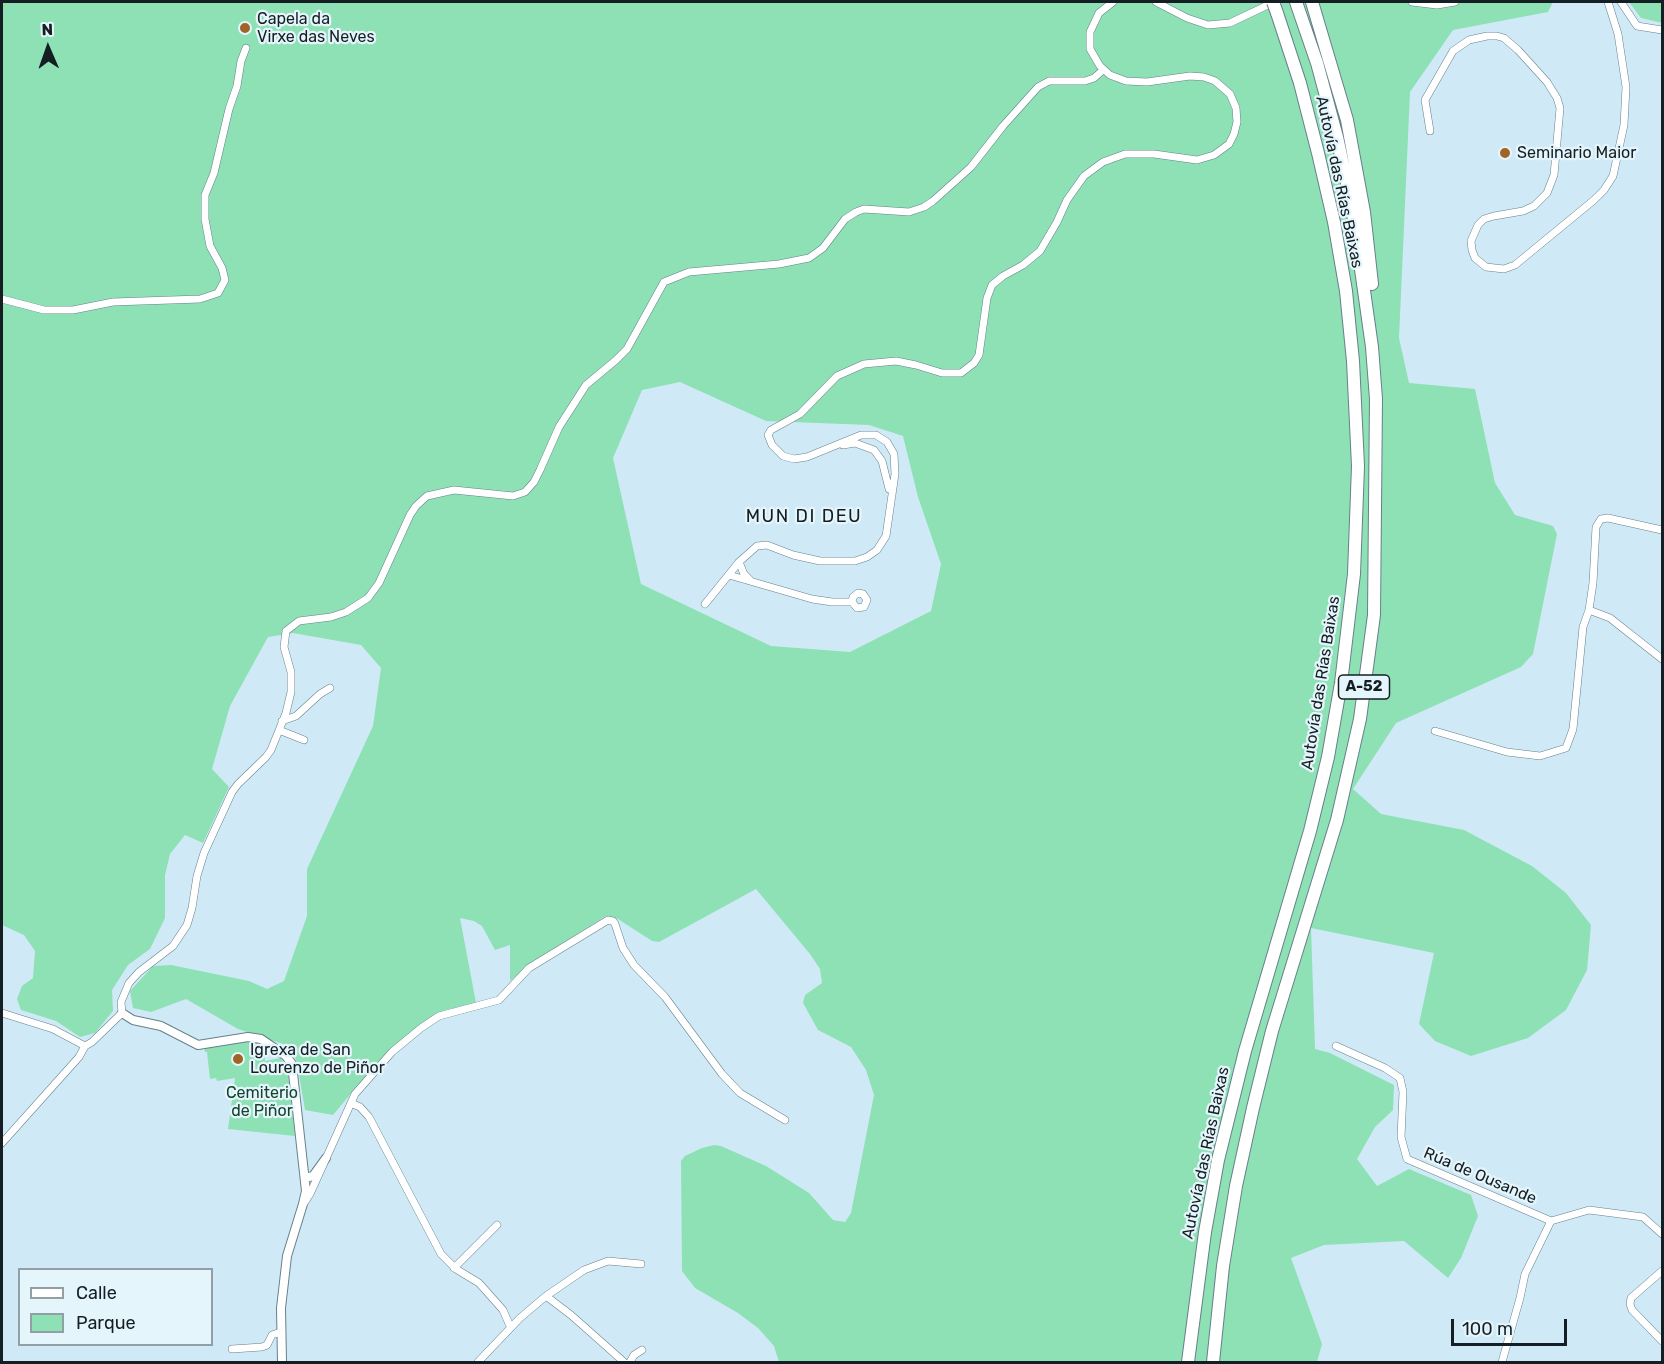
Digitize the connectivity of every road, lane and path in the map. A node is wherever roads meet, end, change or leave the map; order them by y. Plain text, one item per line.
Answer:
1 (1113, 2) edge
2 (1156, 2) edge
3 (1297, 2) edge
4 (1312, 2) edge
5 (1412, 2) edge
6 (1455, 2) edge
7 (1608, 2) edge
8 (1621, 2) edge
9 (1275, 5) edge
10 (1662, 30) edge
11 (246, 48) dead end
12 (1103, 70) junction
13 (1430, 130) dead end
14 (2, 299) edge
15 (1376, 399) junction
16 (882, 438) junction
17 (829, 449) junction
18 (874, 450) junction
19 (891, 494) junction
20 (1662, 530) edge
21 (740, 562) junction
22 (729, 575) junction
23 (750, 581) junction
24 (852, 602) dead end
25 (705, 604) dead end
26 (1589, 610) junction
27 (1662, 659) edge
28 (330, 688) dead end
29 (282, 721) junction
30 (279, 730) junction
31 (1435, 730) dead end
32 (304, 740) dead end
33 (2, 1013) edge
34 (122, 1013) junction
35 (85, 1046) junction
36 (1336, 1046) dead end
37 (351, 1103) junction
38 (785, 1120) dead end
39 (2, 1143) edge
40 (326, 1158) junction
41 (305, 1178) junction
42 (303, 1204) junction
43 (1551, 1221) junction
44 (497, 1225) dead end
45 (1662, 1234) edge
46 (641, 1264) dead end
47 (454, 1268) junction
48 (1662, 1271) edge
49 (546, 1296) junction
50 (510, 1326) junction
51 (281, 1332) junction
52 (1662, 1341) edge
53 (232, 1349) dead end
54 (642, 1350) dead end
55 (282, 1362) edge
56 (478, 1362) edge
57 (624, 1362) edge
58 (630, 1362) edge
59 (1188, 1362) edge
60 (1213, 1362) edge
61 (1502, 1362) edge

1 - 12 street
2 - 9 street
3 - 15 highway, Autovía das Rías Baixas / A-52
4 - 15 highway
5 - 6 street
7 - 13 street
8 - 10 street
9 - 59 highway, Autovía das Rías Baixas / A-52
11 - 14 street
12 - 17 street
12 - 29 street
15 - 60 highway, Autovía das Rías Baixas / A-52
16 - 17 street
16 - 18 street
16 - 19 street
17 - 18 street
18 - 19 street
19 - 21 street
20 - 26 street
21 - 22 street
21 - 23 street
22 - 23 street
22 - 25 street
23 - 24 street
26 - 27 street
26 - 31 street
28 - 29 street
29 - 30 street
30 - 32 street
30 - 34 street
33 - 35 street
34 - 35 street
34 - 41 street
35 - 39 street
36 - 43 street, Rúa de Ousande
37 - 38 street
37 - 40 street
37 - 47 street
40 - 41 street
40 - 42 street
41 - 42 street
42 - 51 street
43 - 45 street, Rúa de Ousande
43 - 61 street, Rúa de Ousande
44 - 47 street
46 - 49 street
47 - 50 street
48 - 52 street
49 - 50 street
49 - 57 street
50 - 56 street
51 - 53 street
51 - 55 street
54 - 58 street

